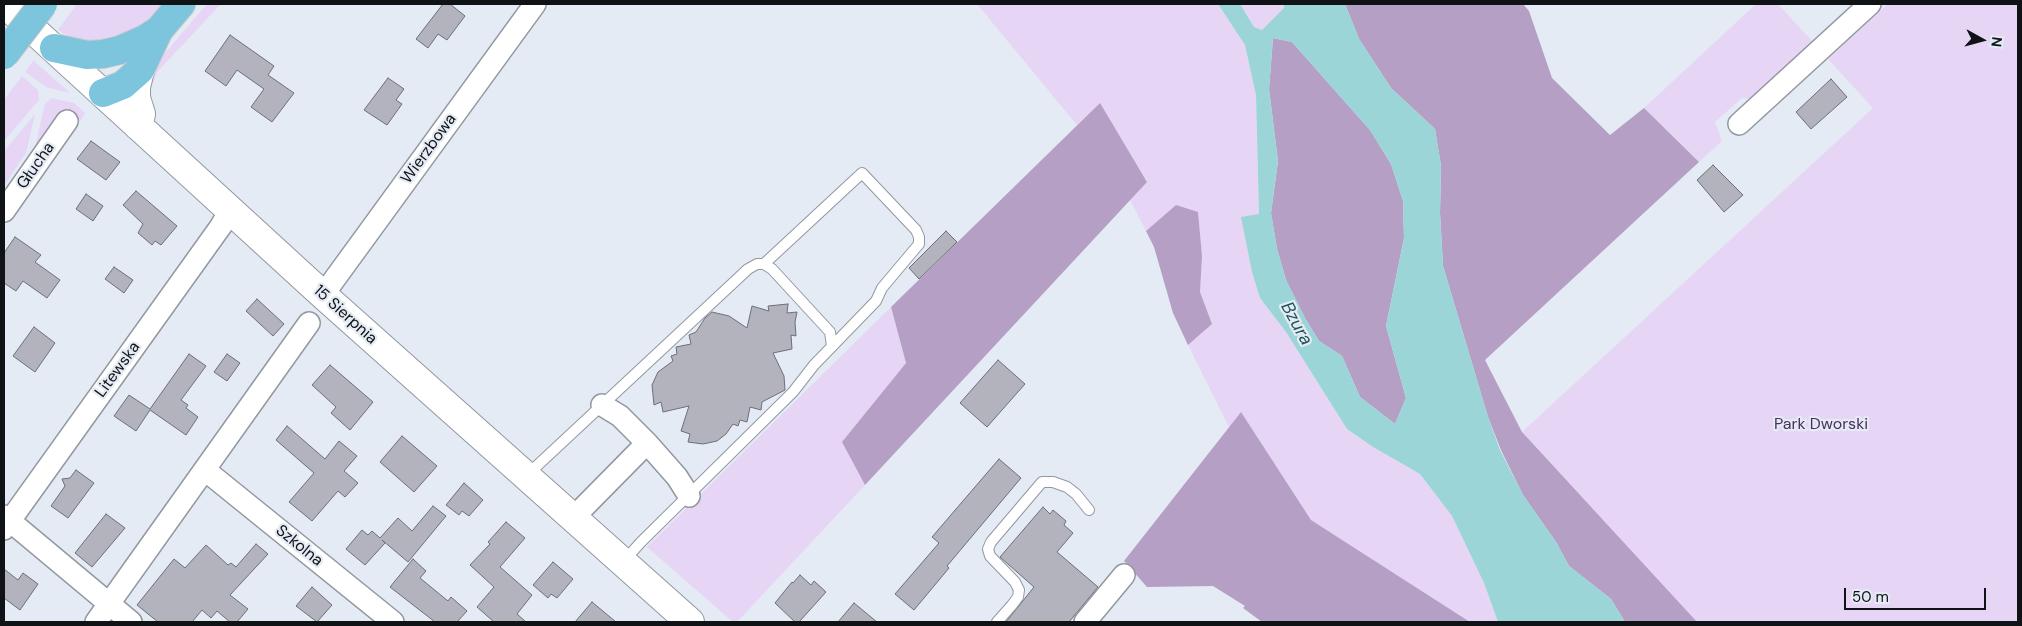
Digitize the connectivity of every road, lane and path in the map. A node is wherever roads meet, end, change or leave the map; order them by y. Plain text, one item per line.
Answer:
1 (5, 4) edge
2 (43, 4) edge
3 (181, 4) edge
4 (535, 4) edge
5 (1870, 4) edge
6 (148, 36) junction
7 (54, 48) junction
8 (4, 55) edge
9 (140, 70) junction
10 (103, 93) junction
11 (67, 121) dead end
12 (1739, 124) dead end
13 (138, 126) junction
14 (230, 210) junction
15 (4, 211) edge
16 (764, 264) junction
17 (322, 295) junction
18 (309, 323) dead end
19 (832, 346) junction
20 (602, 405) junction
21 (647, 443) junction
22 (205, 470) junction
23 (526, 476) junction
24 (689, 496) junction
25 (1089, 510) dead end
26 (573, 518) junction
27 (6, 522) edge
28 (623, 563) junction
29 (1124, 575) dead end
30 (108, 603) junction
31 (96, 622) edge
32 (131, 622) edge
33 (393, 622) edge
34 (690, 622) edge
35 (996, 622) edge
36 (1085, 622) edge

1 - 7 street, 15 Sierpnia
2 - 8 main road, bridge
3 - 6 main road
4 - 17 street, Wierzbowa
5 - 12 street
6 - 7 main road
6 - 9 main road
6 - 10 street
7 - 10 street, 15 Sierpnia
9 - 10 main road
9 - 13 street
10 - 13 street, 15 Sierpnia
11 - 15 street, Głucha
13 - 14 street, 15 Sierpnia
14 - 17 street, 15 Sierpnia
14 - 27 street, Litewska
16 - 19 lane
16 - 19 lane
16 - 20 lane
17 - 23 street, 15 Sierpnia
18 - 22 street
19 - 24 lane
20 - 21 street
20 - 23 lane
21 - 24 street
21 - 26 street
22 - 30 street
22 - 33 street, Szkolna
23 - 26 street, 15 Sierpnia
24 - 28 lane
25 - 35 lane
26 - 28 street, 15 Sierpnia
27 - 30 street
28 - 34 street, 15 Sierpnia
29 - 36 street
30 - 31 street
30 - 32 street

